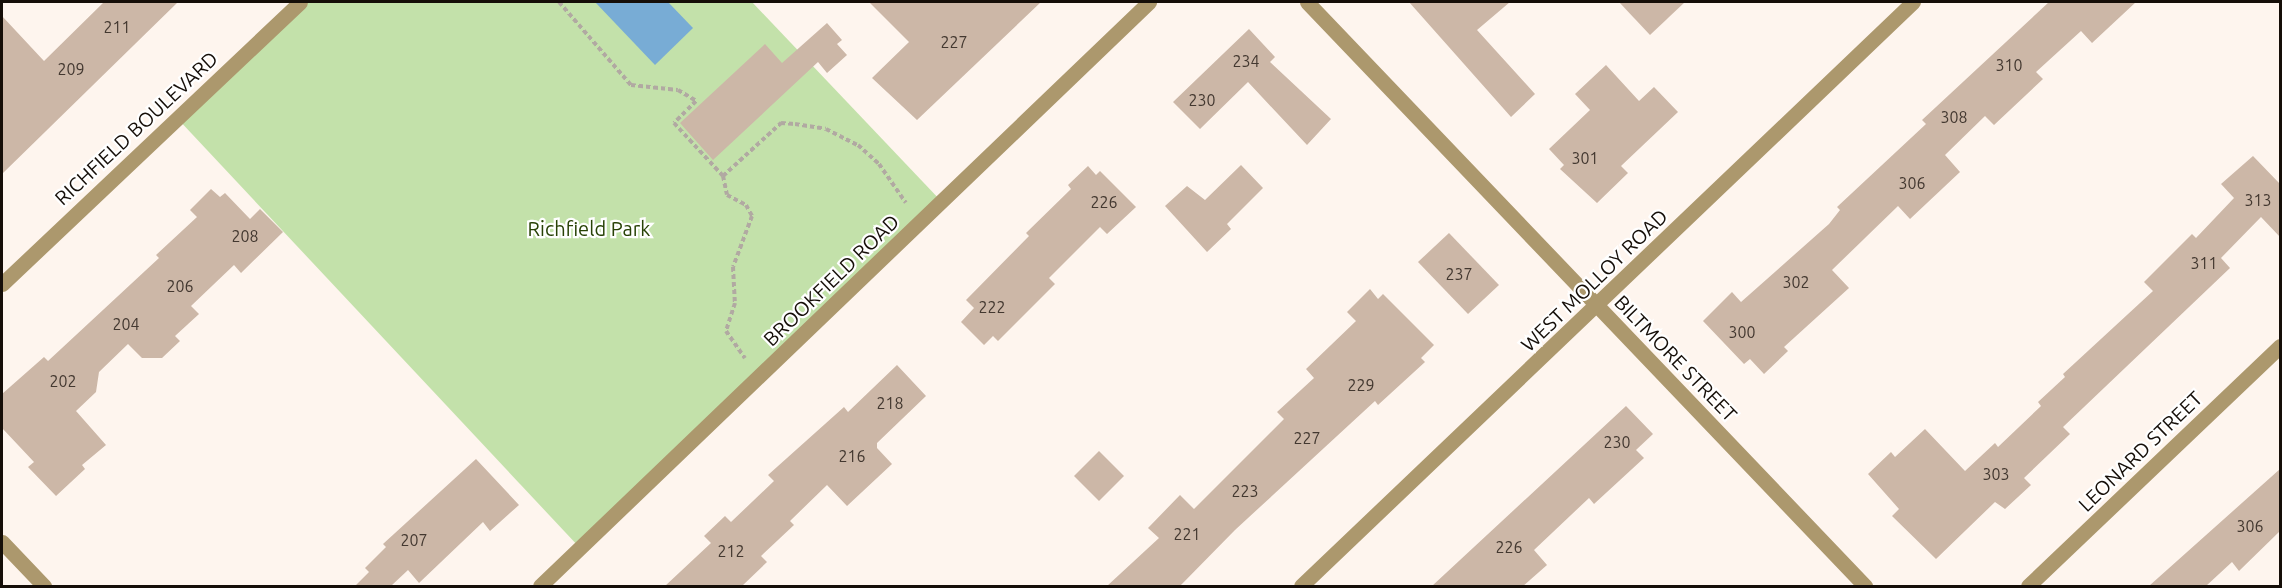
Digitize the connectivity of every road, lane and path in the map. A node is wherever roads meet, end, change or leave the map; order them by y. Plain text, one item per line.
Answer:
1 (300, 2) edge
2 (559, 2) edge
3 (1149, 2) edge
4 (1307, 2) edge
5 (1913, 2) edge
6 (723, 176) junction
7 (922, 222) junction
8 (2, 284) edge
9 (1598, 306) junction
10 (2280, 346) edge
11 (759, 378) junction
12 (2, 542) edge
13 (44, 586) edge
14 (540, 586) edge
15 (1301, 586) edge
16 (1865, 586) edge
17 (2028, 586) edge

1 - 8 street, RICHFIELD BOULEVARD
2 - 6 path
3 - 7 street, BROOKFIELD ROAD
4 - 9 street, BILTMORE STREET
5 - 9 street, WEST MOLLOY ROAD
6 - 7 path
6 - 11 path
7 - 11 street, BROOKFIELD ROAD
9 - 15 street, WEST MOLLOY ROAD
9 - 16 street, BILTMORE STREET
10 - 17 street, LEONARD STREET
11 - 14 street, BROOKFIELD ROAD
12 - 13 street

